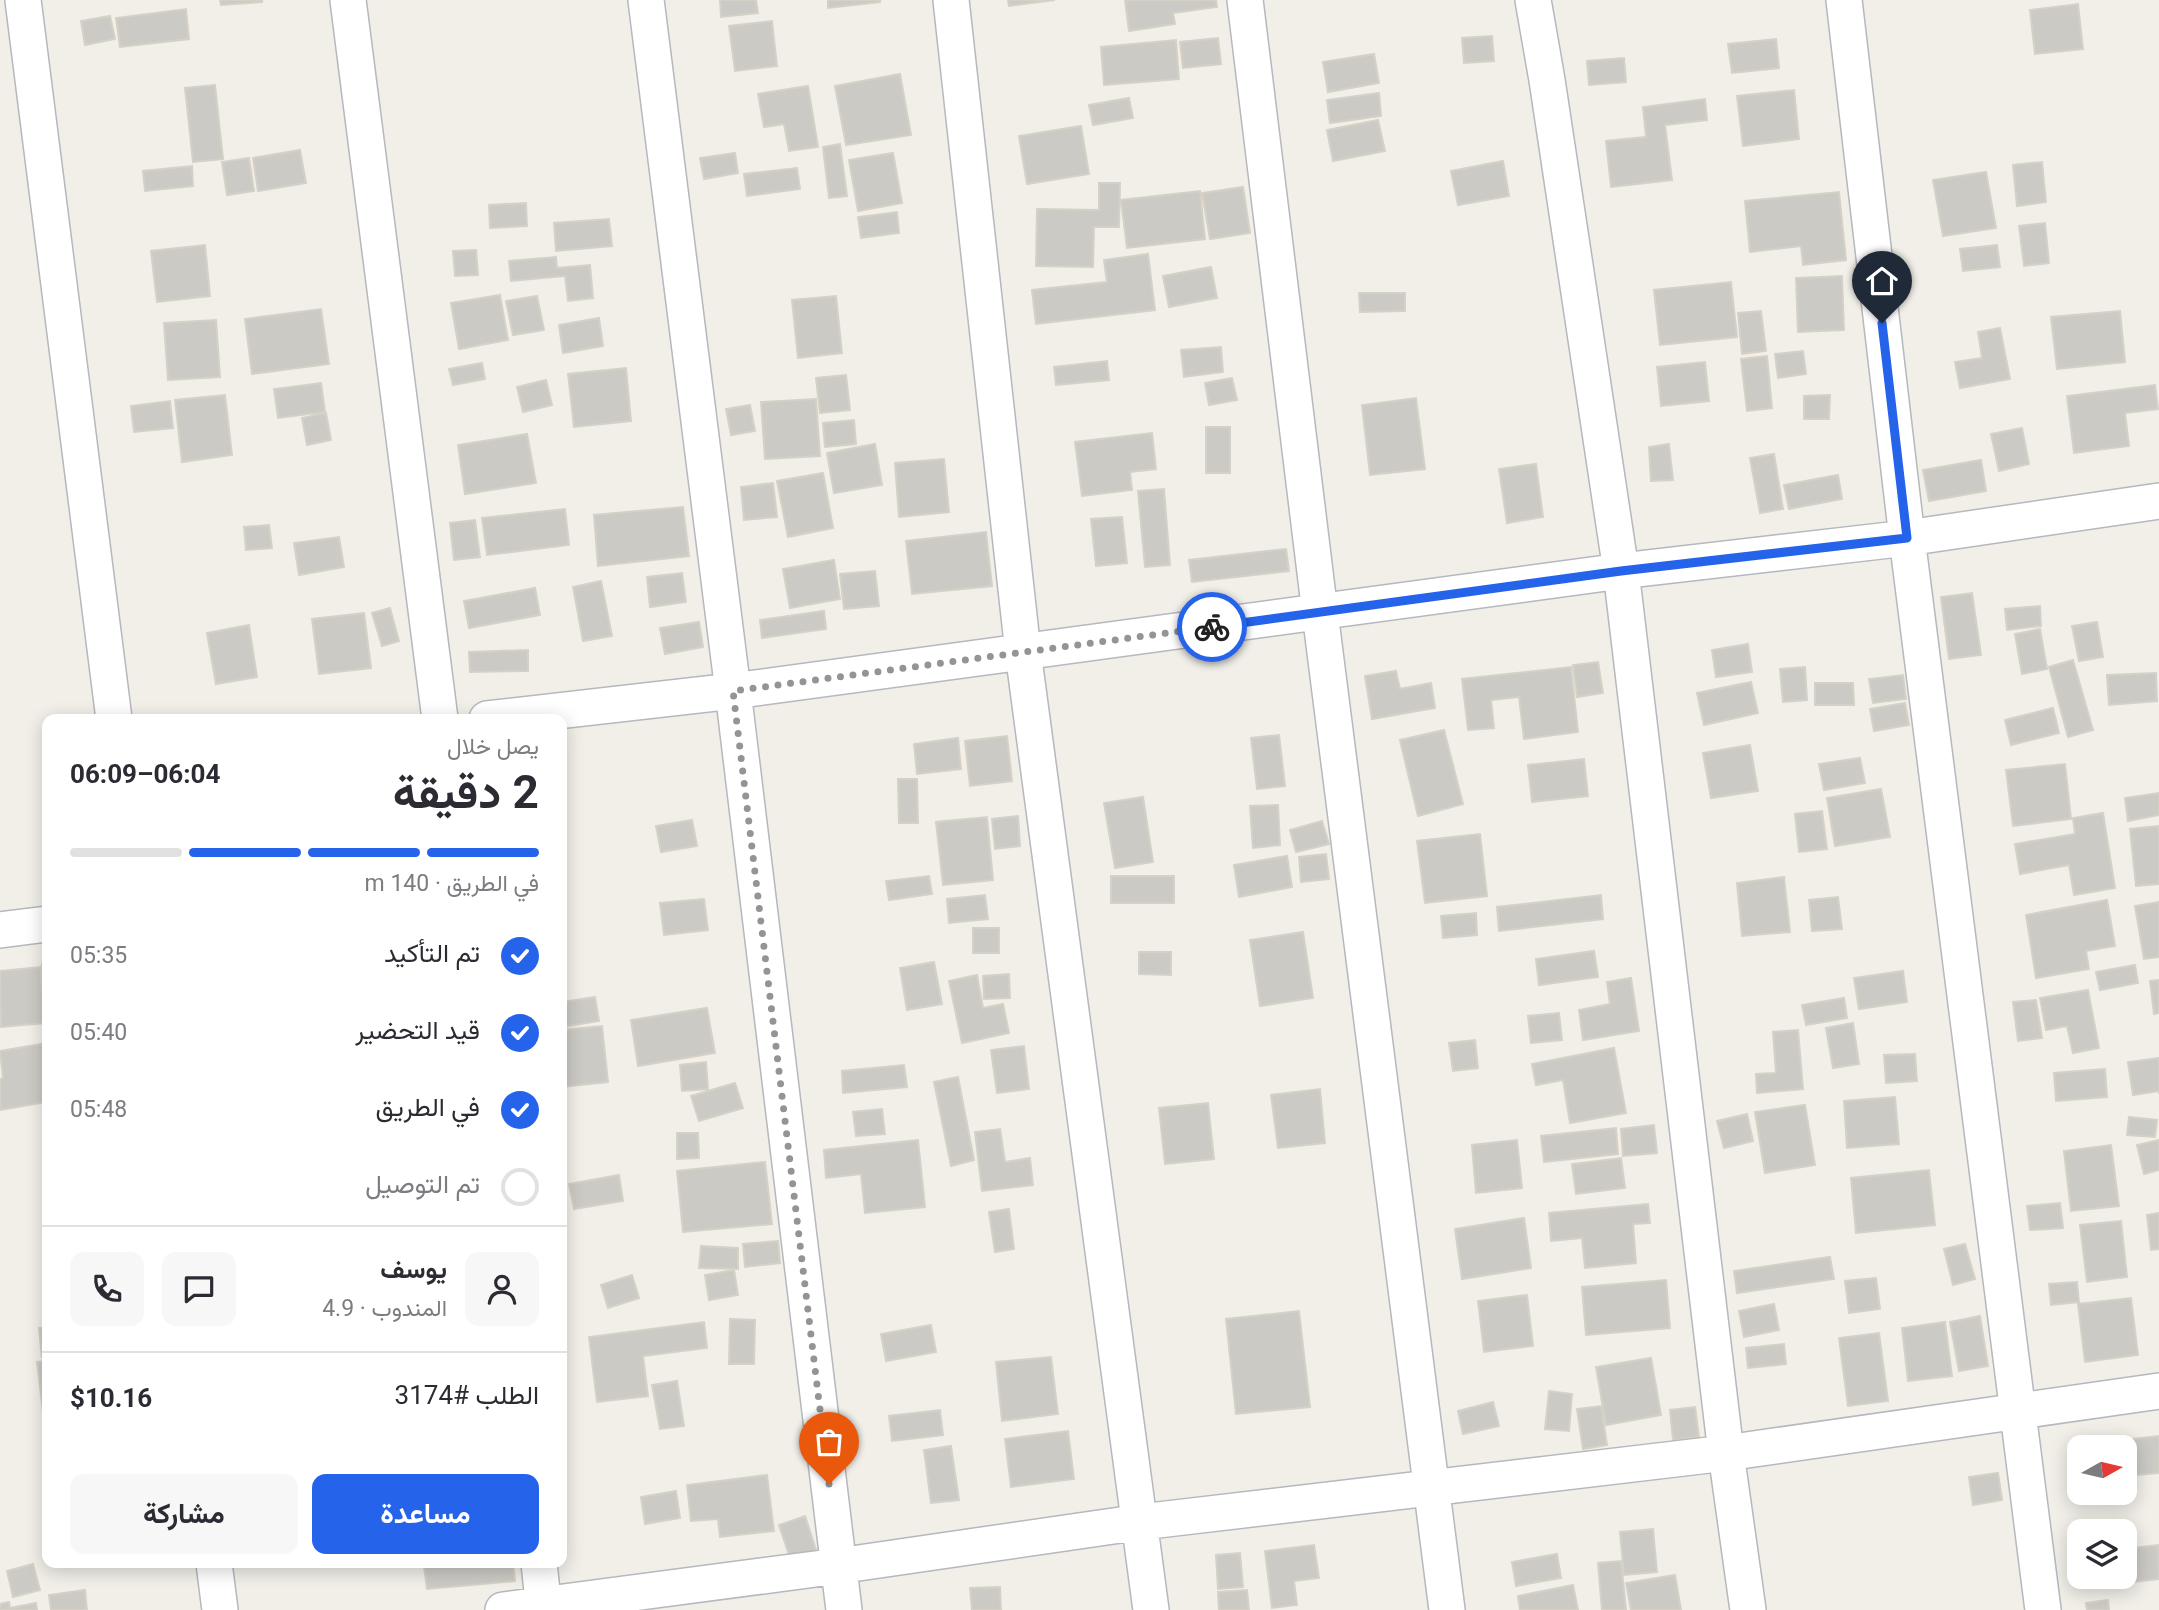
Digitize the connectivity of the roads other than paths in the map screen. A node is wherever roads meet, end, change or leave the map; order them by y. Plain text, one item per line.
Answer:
1 (23, 0) edge
2 (348, 0) edge
3 (646, 0) edge
4 (951, 0) edge
5 (1245, 0) edge
6 (1533, 0) edge
7 (1844, 0) edge
8 (2159, 501) edge
9 (1907, 538) junction
10 (1621, 571) junction
11 (1320, 613) junction
12 (1023, 652) junction
13 (733, 691) junction
14 (113, 714) edge
15 (439, 714) edge
16 (531, 714) edge
17 (42, 926) edge
18 (0, 930) edge
19 (2159, 1391) edge
20 (2016, 1412) junction
21 (1726, 1453) junction
22 (1431, 1486) junction
23 (1141, 1522) junction
24 (838, 1566) junction
25 (215, 1568) edge
26 (539, 1568) edge
27 (544, 1607) edge
28 (220, 1610) edge
29 (503, 1610) edge
30 (844, 1610) edge
31 (1151, 1610) edge
32 (1447, 1610) edge
33 (1748, 1610) edge
34 (2043, 1610) edge

1 - 14 street
2 - 15 street
3 - 13 street
4 - 12 street
5 - 11 street
6 - 10 street
7 - 9 street
8 - 9 street
9 - 10 street
9 - 20 street
10 - 11 street
10 - 21 street
11 - 12 street
11 - 22 street
12 - 13 street
12 - 23 street
13 - 16 street
13 - 24 street
17 - 18 street
19 - 20 street
20 - 21 street
20 - 34 street
21 - 22 street
21 - 33 street
22 - 23 street
22 - 32 street
23 - 24 street
23 - 31 street
24 - 27 street
24 - 30 street
25 - 28 street
26 - 27 street
27 - 29 street

